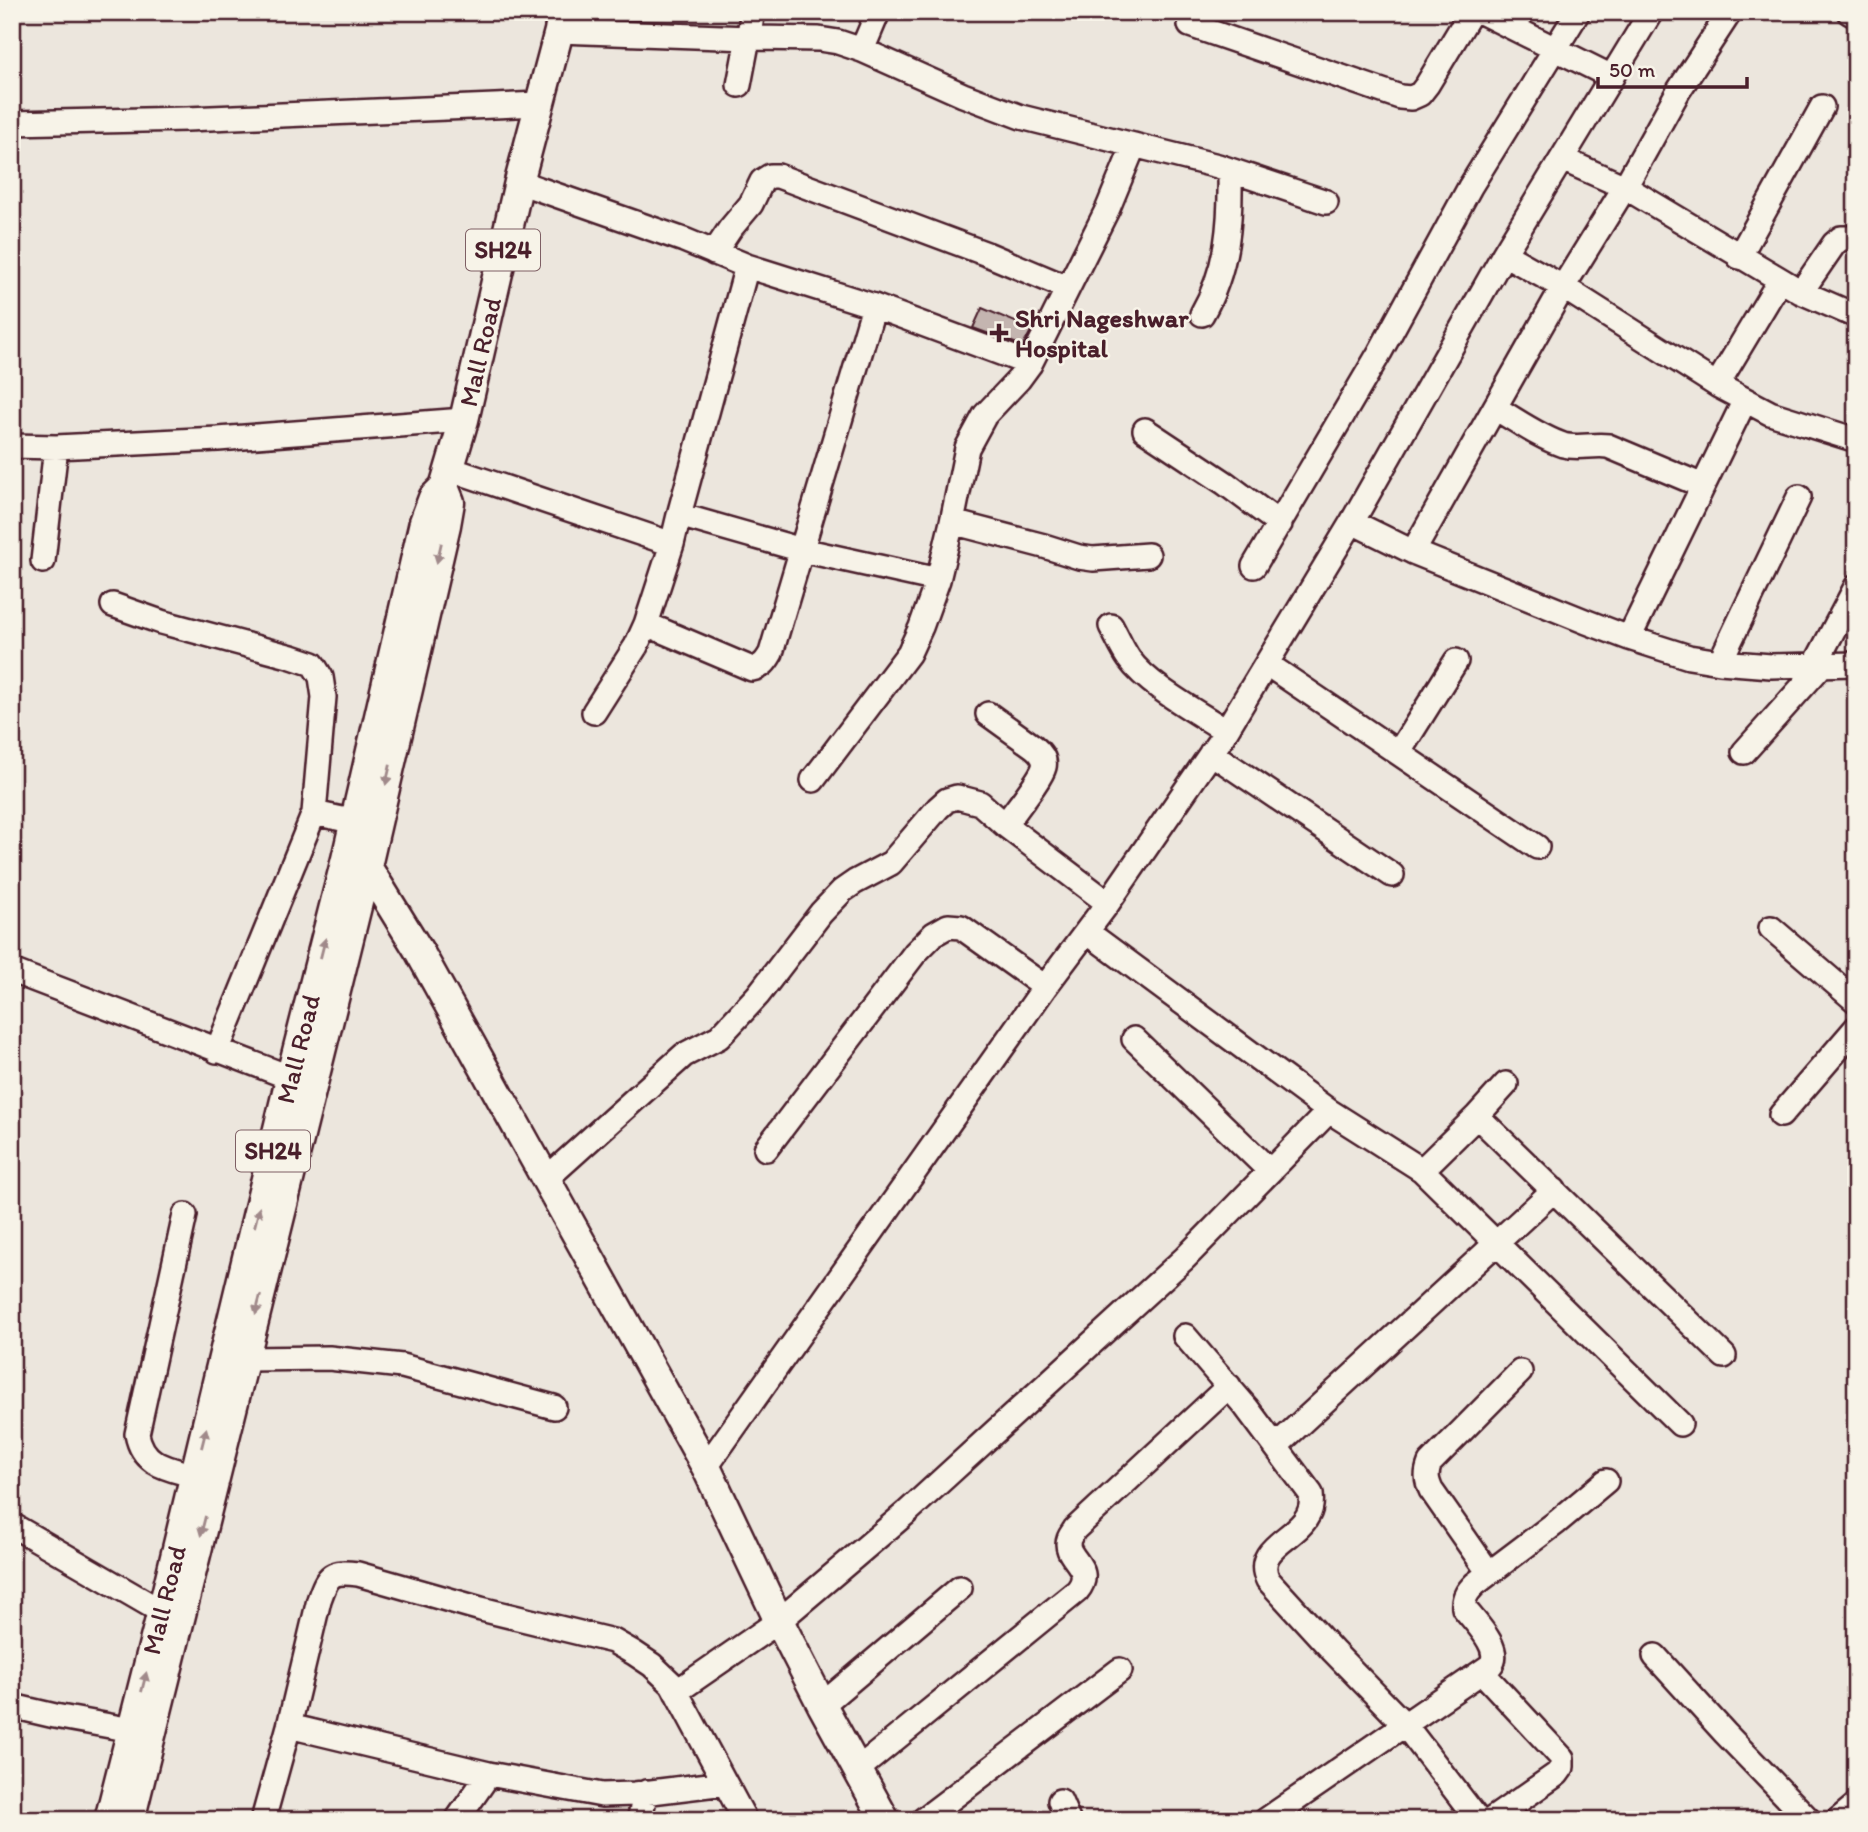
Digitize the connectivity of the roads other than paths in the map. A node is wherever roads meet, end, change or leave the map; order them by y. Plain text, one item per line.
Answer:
1 (753, 12) edge
2 (878, 12) edge
3 (1471, 12) edge
4 (1481, 12) edge
5 (1578, 12) edge
6 (1651, 12) edge
7 (1730, 12) edge
8 (1849, 12) edge
9 (1856, 16) edge
10 (561, 22) edge
11 (1190, 25) dead end
12 (749, 38) junction
13 (1555, 48) junction
14 (862, 50) junction
15 (1612, 77) junction
16 (738, 85) dead end
17 (539, 104) junction
18 (1822, 107) dead end
19 (12, 123) edge
20 (1134, 145) junction
21 (1562, 159) junction
22 (1230, 171) junction
23 (519, 182) junction
24 (1625, 187) junction
25 (1326, 202) dead end
26 (1856, 238) edge
27 (714, 253) junction
28 (1504, 254) junction
29 (1739, 257) junction
30 (747, 266) junction
31 (1780, 280) junction
32 (1563, 287) junction
33 (1068, 288) junction
34 (1801, 292) junction
35 (874, 306) junction
36 (1202, 314) dead end
37 (1856, 316) edge
38 (1030, 364) junction
39 (1717, 385) junction
40 (1745, 400) junction
41 (1495, 408) junction
42 (464, 420) junction
43 (1145, 430) dead end
44 (1856, 440) edge
45 (12, 446) edge
46 (56, 447) junction
47 (447, 478) junction
48 (1703, 486) junction
49 (1799, 497) dead end
50 (679, 514) junction
51 (953, 522) junction
52 (1352, 522) junction
53 (1280, 524) junction
54 (672, 544) junction
55 (802, 550) junction
56 (1413, 552) junction
57 (1149, 555) dead end
58 (43, 561) dead end
59 (1254, 566) dead end
60 (938, 580) junction
61 (1856, 587) edge
62 (113, 605) dead end
63 (646, 624) junction
64 (1111, 626) dead end
65 (1629, 638) junction
66 (1457, 661) dead end
67 (1720, 662) junction
68 (1267, 664) junction
69 (1819, 664) junction
70 (1856, 664) edge
71 (594, 712) dead end
72 (988, 714) dead end
73 (1226, 731) junction
74 (1399, 752) junction
75 (1744, 752) dead end
76 (1211, 753) junction
77 (813, 780) dead end
78 (314, 813) junction
79 (1005, 825) junction
80 (360, 829) junction
81 (1536, 847) dead end
82 (367, 866) junction
83 (1392, 876) dead end
84 (1108, 903) junction
85 (1771, 928) dead end
86 (1087, 932) junction
87 (12, 971) edge
88 (1045, 987) junction
89 (1856, 1001) edge
90 (1856, 1028) edge
91 (1133, 1039) dead end
92 (217, 1051) junction
93 (301, 1082) junction
94 (1506, 1084) dead end
95 (1329, 1111) junction
96 (1781, 1115) dead end
97 (1477, 1116) junction
98 (766, 1149) dead end
99 (1422, 1170) junction
100 (1270, 1171) junction
101 (546, 1179) junction
102 (1554, 1190) junction
103 (185, 1215) dead end
104 (1497, 1243) junction
105 (1185, 1336) dead end
106 (1724, 1356) dead end
107 (244, 1359) junction
108 (1520, 1372) dead end
109 (1229, 1386) junction
110 (554, 1407) dead end
111 (1680, 1424) dead end
112 (1276, 1446) junction
113 (706, 1467) junction
114 (195, 1476) junction
115 (1606, 1481) dead end
116 (12, 1525) edge
117 (1489, 1573) junction
118 (960, 1588) dead end
119 (171, 1616) junction
120 (779, 1621) junction
121 (1655, 1656) dead end
122 (1120, 1670) dead end
123 (1482, 1672) junction
124 (676, 1692) junction
125 (822, 1705) junction
126 (12, 1706) edge
127 (1405, 1725) junction
128 (289, 1726) junction
129 (132, 1730) junction
130 (857, 1770) junction
131 (489, 1774) junction
132 (725, 1783) junction
133 (646, 1792) junction
134 (1856, 1805) edge
135 (882, 1818) edge
136 (109, 1820) edge
137 (130, 1820) edge
138 (263, 1820) edge
139 (457, 1820) edge
140 (639, 1820) edge
141 (745, 1820) edge
142 (923, 1820) edge
143 (1266, 1820) edge
144 (1478, 1820) edge
145 (1491, 1820) edge
146 (1809, 1820) edge
147 (1838, 1820) edge

1 - 12 street
2 - 14 street
3 - 11 street
4 - 13 street
5 - 13 street
6 - 15 street
7 - 24 street
8 - 9 street
10 - 12 street
10 - 17 main road, Mall Road / SH24
12 - 14 street
12 - 16 street
13 - 15 street
13 - 53 street
14 - 20 street
15 - 21 street
17 - 19 street
17 - 23 main road, Mall Road / SH24
18 - 29 street
20 - 22 street
20 - 33 street
21 - 24 street
21 - 28 street
22 - 25 street
22 - 36 street
23 - 27 street
23 - 42 main road, Mall Road / SH24
24 - 29 street
24 - 32 street
26 - 34 street
27 - 30 street
27 - 33 street
28 - 32 street
28 - 52 street
29 - 31 street
30 - 35 street
30 - 50 street
31 - 34 street
31 - 39 street
32 - 39 street
32 - 41 street
33 - 38 street
34 - 37 street
35 - 38 street
35 - 55 street
38 - 51 street
39 - 40 street
40 - 44 street
40 - 48 street
41 - 48 street
41 - 56 street
42 - 46 street
42 - 47 main road, Mall Road / SH24
43 - 53 street
45 - 46 street
46 - 58 street
47 - 54 street
47 - 80 main road, Mall Road / SH24
48 - 65 street
49 - 67 street
50 - 54 street
50 - 55 street
51 - 57 street
51 - 60 street
52 - 56 street
52 - 68 street
53 - 59 street
54 - 63 street
55 - 60 street
55 - 63 street
56 - 65 street
60 - 77 street
61 - 69 street
62 - 78 street
63 - 71 street
64 - 73 street
65 - 67 street
66 - 74 street
67 - 69 street
68 - 73 street
68 - 74 street
69 - 70 street
69 - 75 street
72 - 79 street
73 - 76 street
74 - 81 street
76 - 83 street
76 - 84 street
78 - 80 street
78 - 92 street
79 - 84 street
79 - 101 street
80 - 82 main road, Mall Road / SH24
93 -> 80 main road, Mall Road / SH24
82 - 93 main road, Mall Road / SH24
82 - 101 main road
84 - 86 street
85 - 89 street
86 - 88 street
86 - 95 street
87 - 92 street
88 - 98 street
88 - 113 street
90 - 96 street
91 - 100 street
92 - 93 street
93 -> 107 main road, Mall Road / SH24
114 -> 93 main road, Mall Road / SH24
94 - 97 street
95 - 99 street
95 - 100 street
97 - 99 street
97 - 102 street
99 - 104 street
100 - 120 street
101 - 113 main road
102 - 104 street
102 - 106 street
103 - 114 street
104 - 111 street
104 - 112 street
105 - 109 street
107 - 110 street
107 -> 119 main road, Mall Road / SH24
108 - 117 street
109 - 112 street
109 - 130 street
112 - 127 street
113 - 120 main road
114 - 119 main road, Mall Road / SH24
115 - 117 street
116 - 119 street
117 - 123 street
118 - 125 street
129 -> 119 main road, Mall Road / SH24
119 - 137 main road, Mall Road / SH24
120 - 124 street
120 - 125 main road
121 - 146 street
122 - 142 street
123 - 127 street
123 - 145 street
124 - 128 street
124 - 132 street
125 - 130 main road
126 - 129 street
127 - 143 street
127 - 144 street
128 - 131 street
128 - 138 street
129 - 136 main road, Mall Road / SH24
130 - 135 main road
131 - 133 street
131 - 139 street
132 - 133 street
132 - 141 street
133 - 140 street
134 - 147 street

